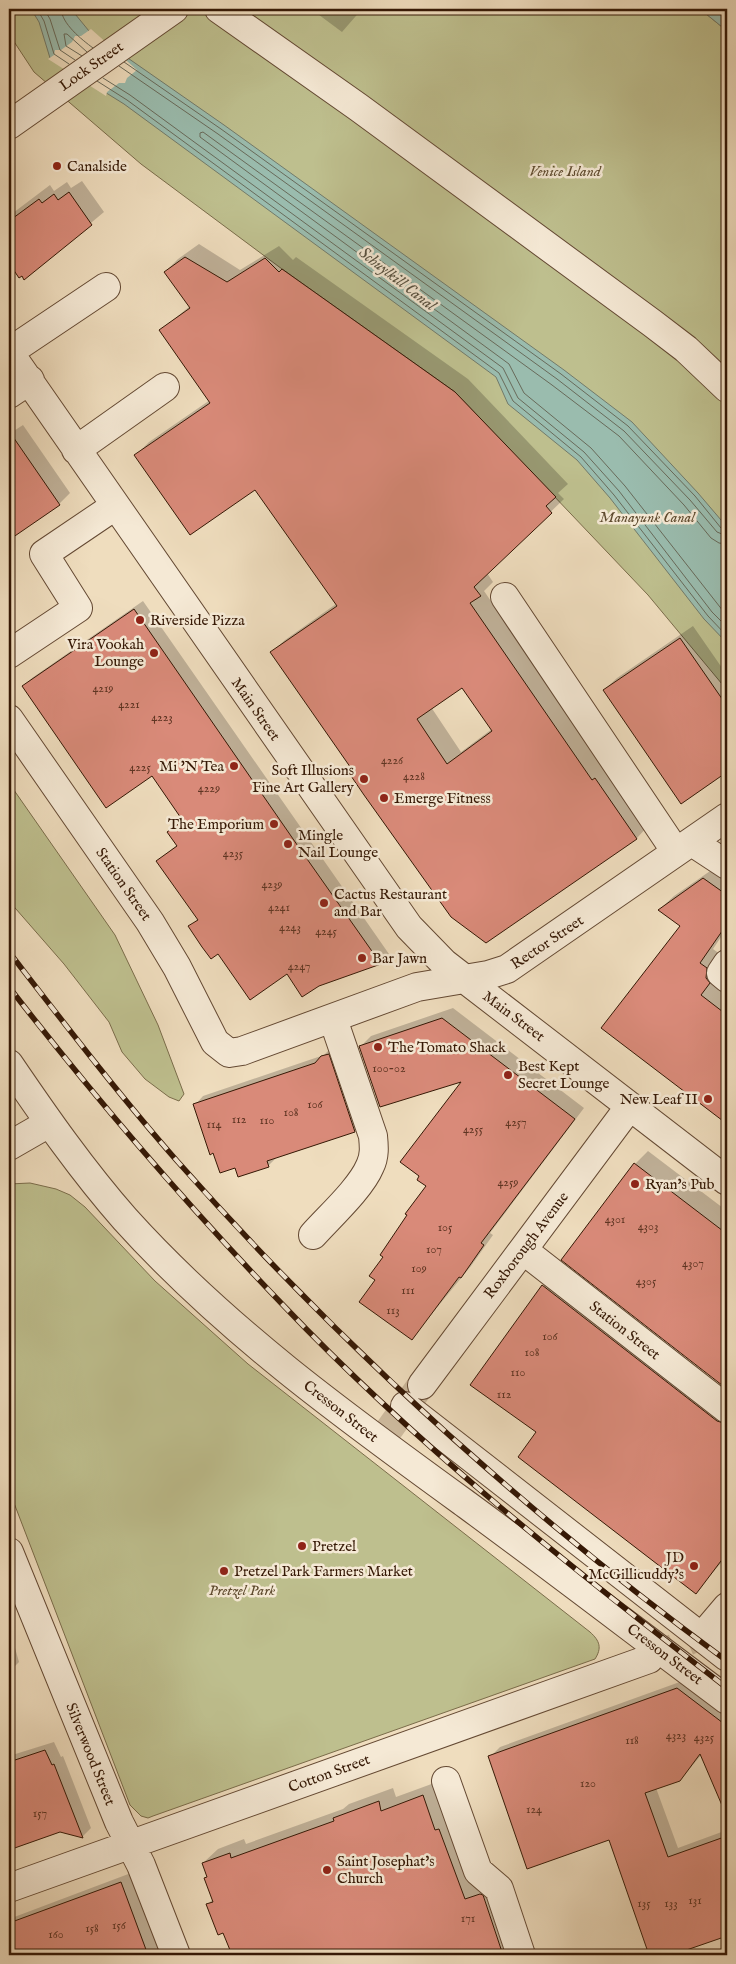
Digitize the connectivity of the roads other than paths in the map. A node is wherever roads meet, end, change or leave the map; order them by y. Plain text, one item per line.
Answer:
1 (174, 9) edge
2 (220, 9) edge
3 (9, 125) edge
4 (106, 287) dead end
5 (9, 352) edge
6 (19, 387) edge
7 (165, 387) dead end
8 (727, 388) edge
9 (76, 450) junction
10 (115, 506) junction
11 (505, 597) dead end
12 (9, 654) edge
13 (9, 719) edge
14 (727, 817) edge
15 (684, 847) junction
16 (727, 865) edge
17 (727, 964) edge
18 (727, 978) edge
19 (465, 979) junction
20 (333, 1019) junction
21 (230, 1053) joint
22 (9, 1064) edge
23 (630, 1106) junction
24 (49, 1123) junction
25 (9, 1146) edge
26 (727, 1181) edge
27 (313, 1236) dead end
28 (523, 1250) junction
29 (422, 1385) tunnel mouth
30 (406, 1406) dead end
31 (727, 1409) edge
32 (9, 1553) edge
33 (727, 1657) edge
34 (649, 1659) tunnel mouth
35 (727, 1700) edge
36 (446, 1781) dead end
37 (131, 1844) junction
38 (9, 1888) edge
39 (176, 1955) edge
40 (521, 1955) edge

1 - 3 street, Lock Street
2 - 8 street
4 - 5 street
5 - 6 street, Main Street
6 - 9 street, Main Street
7 - 9 street
9 - 10 street, Main Street
10 - 12 street
10 - 19 street, Main Street
11 - 15 street
13 - 21 street, Station Street
14 - 15 street, Rector Street
15 - 16 street
15 - 19 street, Rector Street
17 - 18 street
19 - 20 street, Rector Street
19 - 23 street, Main Street
20 - 21 street, Rector Street
20 - 27 street
22 - 24 street, Cresson Street
23 - 26 street, Main Street
23 - 28 street, Roxborough Avenue
24 - 25 street
24 - 35 street, Cresson Street
28 - 29 street, Roxborough Avenue
28 - 31 street, Station Street
30 - 33 street
32 - 37 street, Silverwood Street
34 - 37 street, Cotton Street
36 - 40 street
37 - 38 street, Cotton Street
37 - 39 street, Silverwood Street

